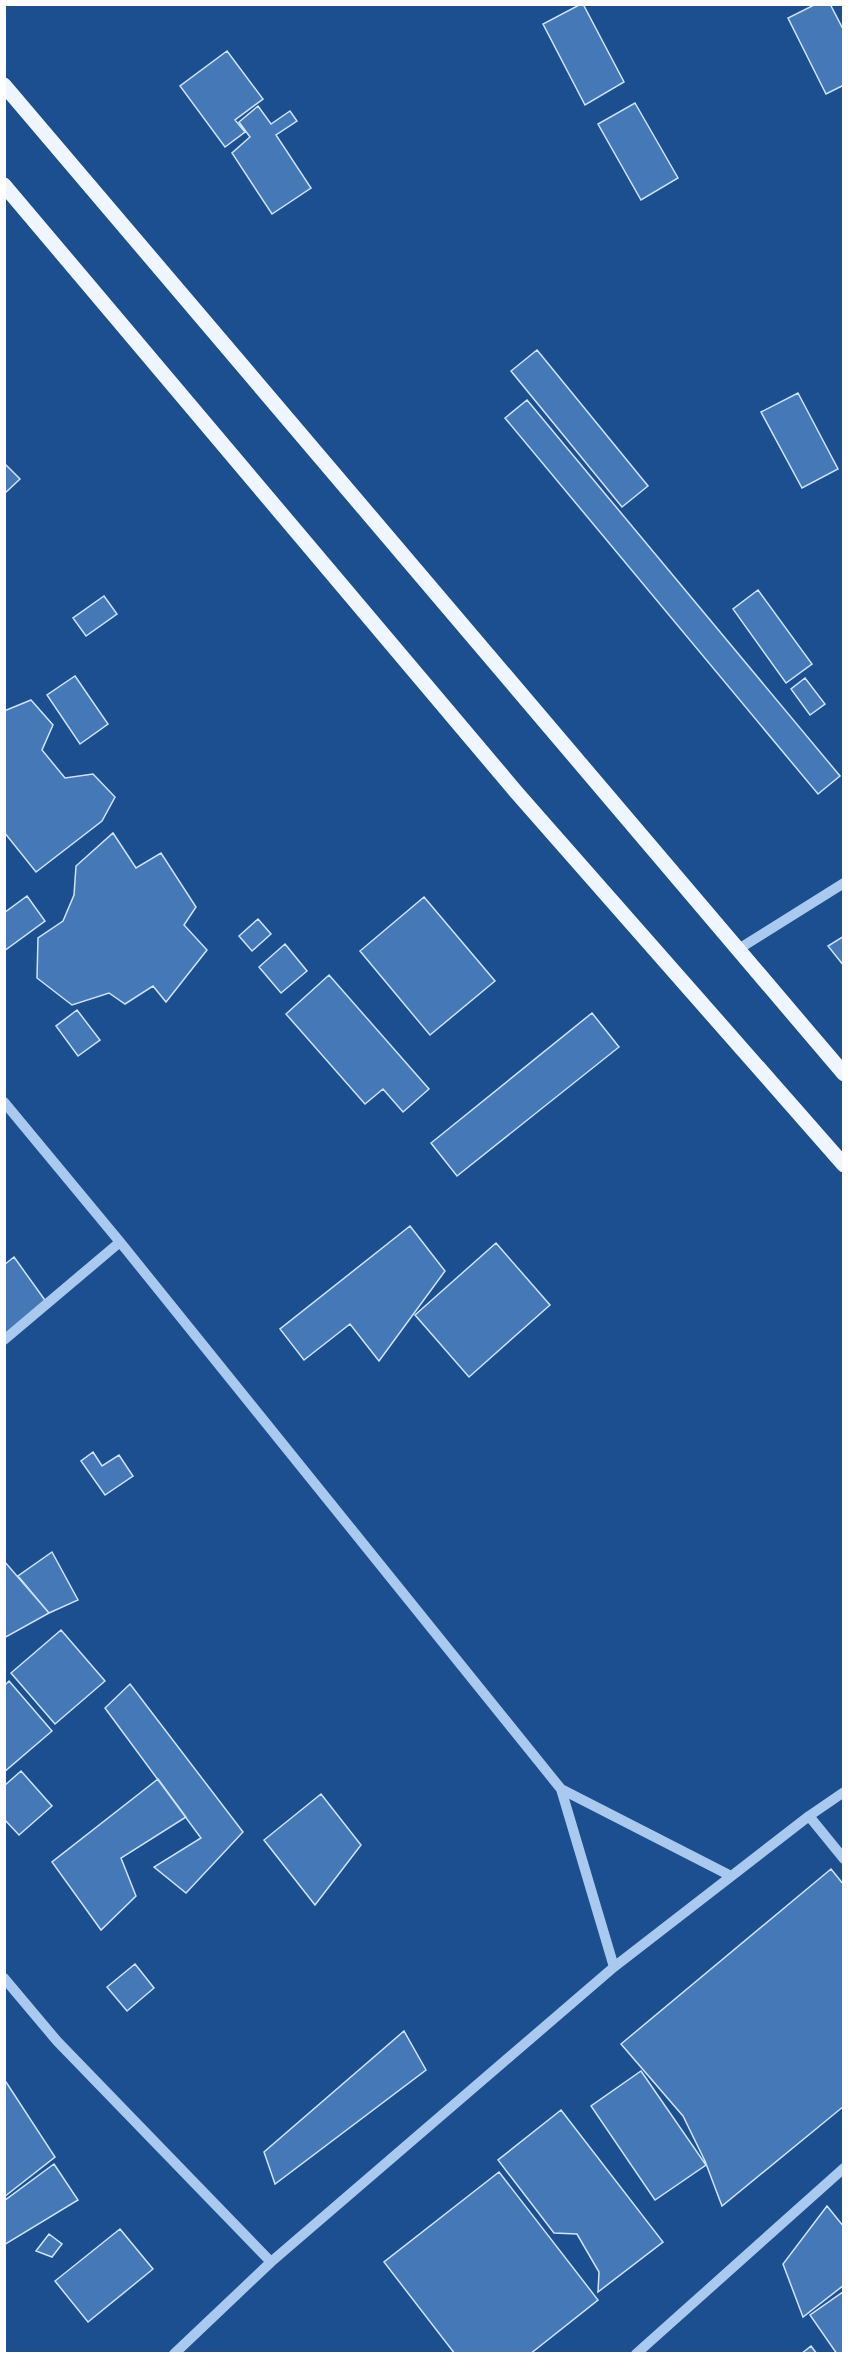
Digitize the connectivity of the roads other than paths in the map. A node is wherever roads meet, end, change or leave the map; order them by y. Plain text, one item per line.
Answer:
1 (4, 85) edge
2 (4, 184) edge
3 (843, 883) edge
4 (737, 950) junction
5 (843, 1074) edge
6 (4, 1102) edge
7 (843, 1166) edge
8 (120, 1242) junction
9 (4, 1340) edge
10 (561, 1789) junction
11 (843, 1792) edge
12 (809, 1816) junction
13 (843, 1859) edge
14 (731, 1876) junction
15 (614, 1966) junction
16 (4, 1978) edge
17 (843, 2168) edge
18 (271, 2262) junction
19 (174, 2354) edge
20 (636, 2354) edge

1 - 4 main road
2 - 7 main road
3 - 4 street
4 - 5 main road
6 - 8 street
8 - 9 street
8 - 10 street
10 - 14 street
10 - 15 street
11 - 12 street
12 - 13 street
12 - 14 street
14 - 15 street
15 - 18 street
16 - 18 street
17 - 20 street
18 - 19 street

